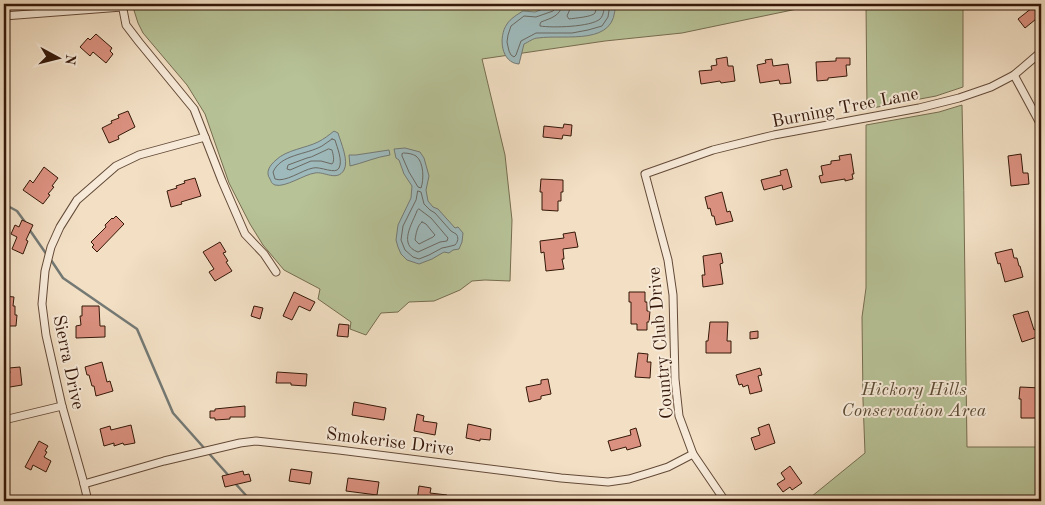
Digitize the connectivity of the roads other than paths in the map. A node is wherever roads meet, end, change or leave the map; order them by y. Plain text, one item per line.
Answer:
1 (122, 5) edge
2 (4, 16) edge
3 (1041, 52) edge
4 (1014, 75) junction
5 (1041, 125) edge
6 (205, 137) junction
7 (645, 174) joint
8 (276, 272) dead end
9 (62, 406) junction
10 (4, 420) edge
11 (692, 454) junction
12 (84, 484) junction
13 (88, 501) edge
14 (725, 501) edge

1 - 2 street
1 - 6 street
3 - 4 street, Burning Tree Lane
4 - 5 street
4 - 7 street, Burning Tree Lane
6 - 8 street
6 - 9 street, Sierra Drive
7 - 11 street, Country Club Drive
9 - 10 street
9 - 12 street, Sierra Drive
11 - 12 street, Smokerise Drive
11 - 14 street, Country Club Drive
12 - 13 street, Sierra Drive

